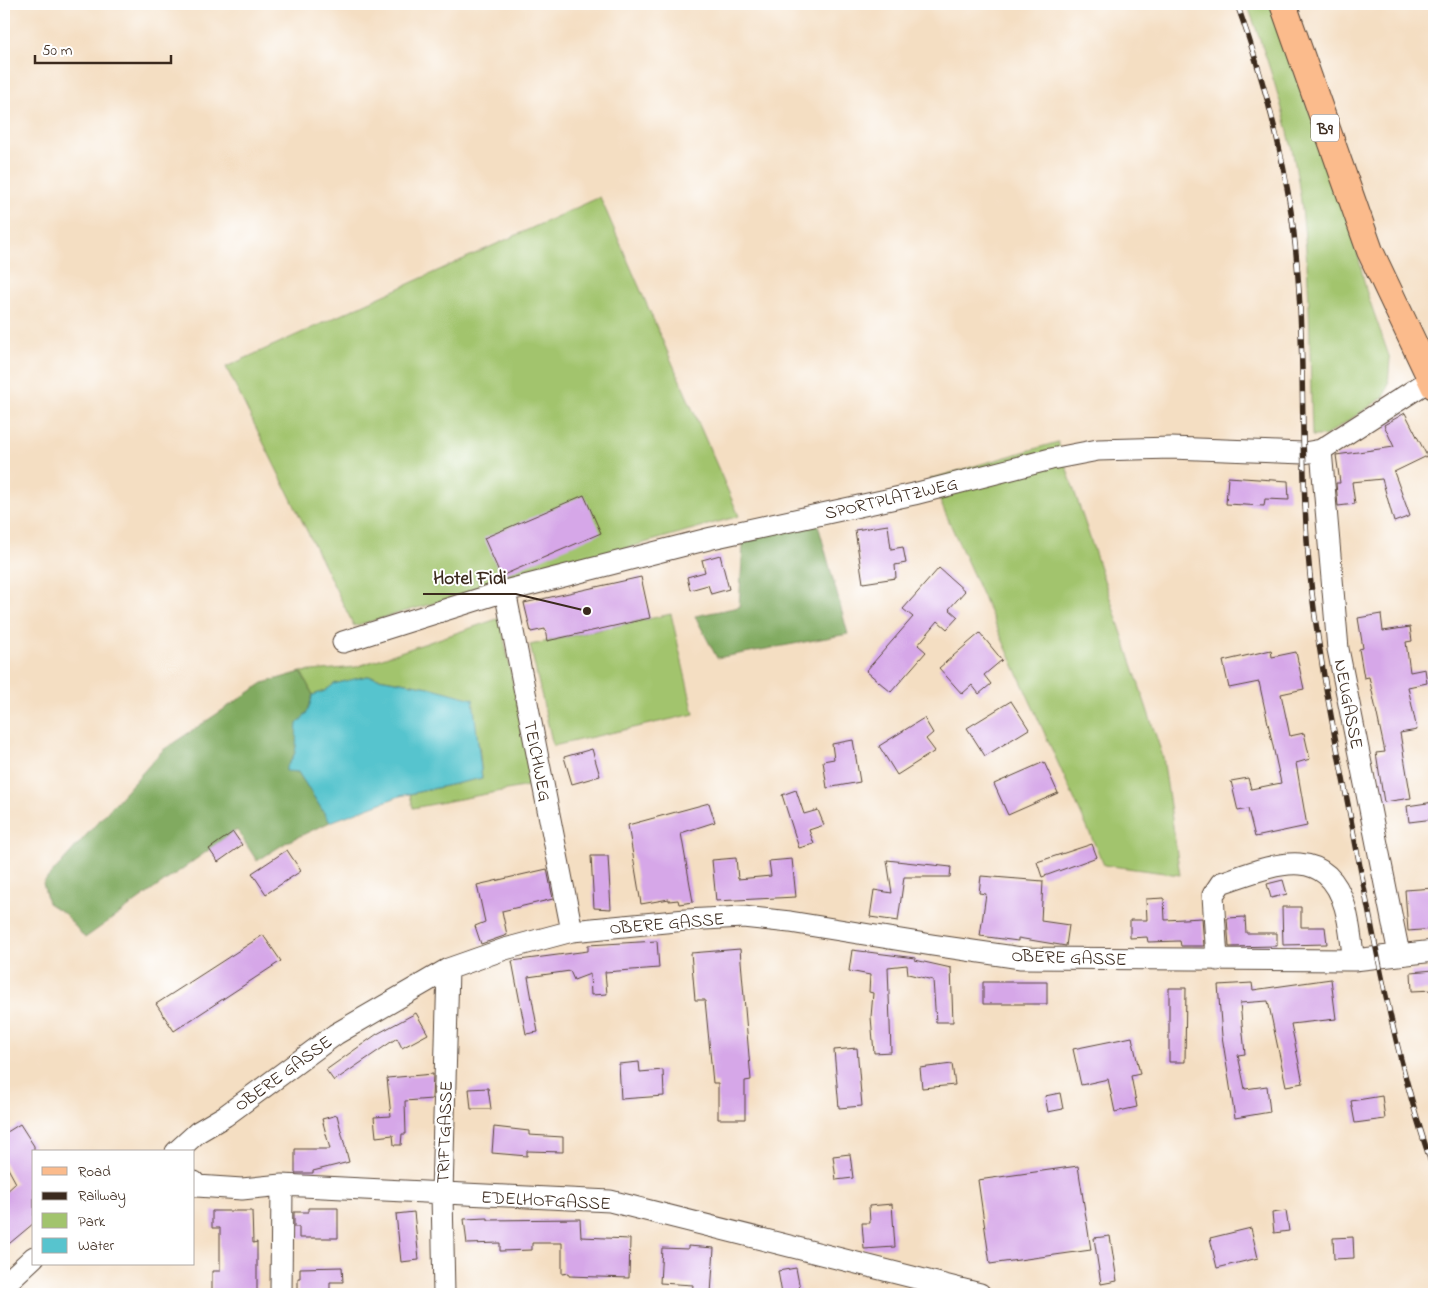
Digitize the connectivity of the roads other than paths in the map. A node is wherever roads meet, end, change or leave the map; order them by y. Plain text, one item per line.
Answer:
1 (1283, 4) edge
2 (1432, 383) edge
3 (1321, 450) junction
4 (505, 591) junction
5 (343, 642) dead end
6 (572, 931) junction
7 (1434, 952) edge
8 (1399, 954) junction
9 (1217, 960) junction
10 (1354, 960) junction
11 (448, 970) junction
12 (178, 1150) edge
13 (195, 1183) edge
14 (282, 1185) junction
15 (442, 1194) junction
16 (32, 1259) edge
17 (4, 1285) edge
18 (282, 1294) edge
19 (444, 1294) edge
20 (980, 1294) edge

1 - 2 main road, B9
2 - 3 street, SPORTPLATZWEG
3 - 4 street, SPORTPLATZWEG
3 - 8 street, NEUGASSE
4 - 5 street, SPORTPLATZWEG
4 - 6 street, TEICHWEG
6 - 9 street, OBERE GASSE
6 - 11 street, OBERE GASSE
7 - 8 street, OBERE GASSE
8 - 10 street, OBERE GASSE
9 - 10 street, OBERE GASSE
9 - 10 street
11 - 12 street, OBERE GASSE
11 - 15 street, TRIFTGASSE
13 - 14 street, EDELHOFGASSE
14 - 15 street, EDELHOFGASSE
14 - 18 street
15 - 19 street, TRIFTGASSE
15 - 20 street, EDELHOFGASSE
16 - 17 street

